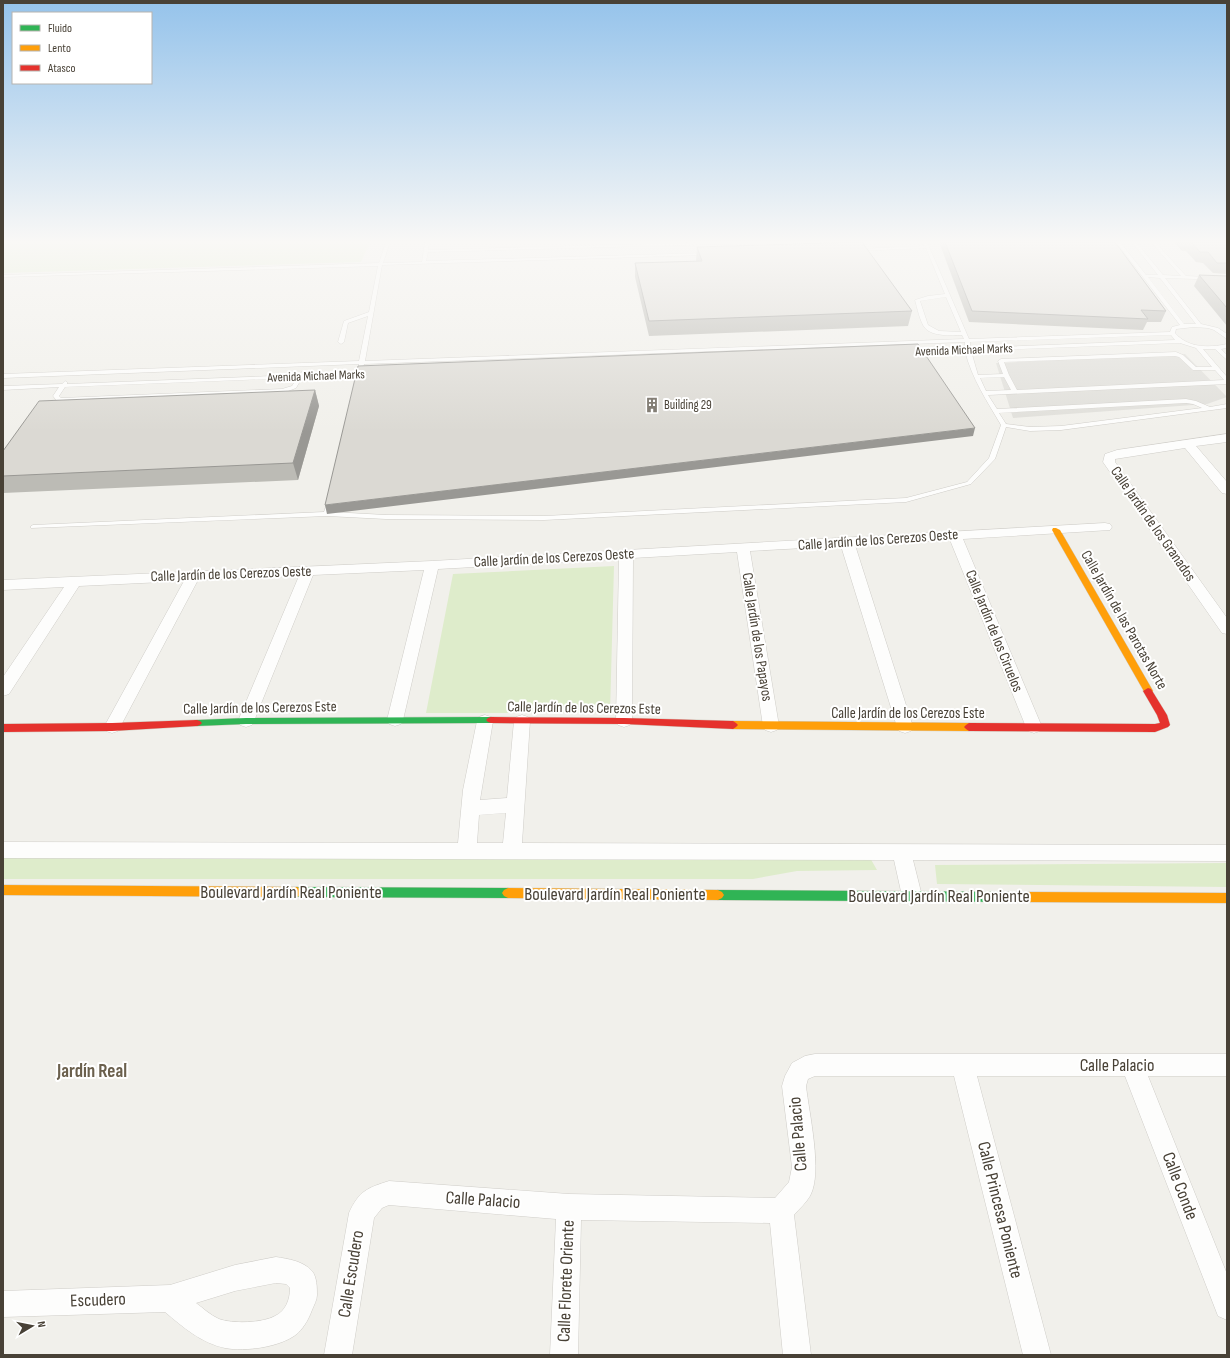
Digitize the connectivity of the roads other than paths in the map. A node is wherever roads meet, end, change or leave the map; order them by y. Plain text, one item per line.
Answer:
1 (372, 305) edge
2 (920, 305) edge
3 (953, 305) edge
4 (1167, 305) edge
5 (1184, 305) edge
6 (371, 313) junction
7 (1182, 325) junction
8 (1200, 326) junction
9 (1172, 333) junction
10 (965, 334) junction
11 (1227, 337) edge
12 (1029, 338) junction
13 (967, 340) junction
14 (1181, 341) junction
15 (341, 342) dead end
16 (1227, 346) edge
17 (1037, 347) junction
18 (1198, 347) junction
19 (1218, 348) junction
20 (967, 350) junction
21 (908, 352) edge
22 (916, 352) junction
23 (920, 358) edge
24 (1227, 358) edge
25 (362, 362) junction
26 (304, 364) junction
27 (1217, 368) junction
28 (73, 373) junction
29 (360, 374) junction
30 (376, 374) edge
31 (1006, 375) junction
32 (3, 376) edge
33 (301, 376) junction
34 (976, 376) junction
35 (358, 381) edge
36 (1227, 381) edge
37 (64, 385) junction
38 (3, 388) edge
39 (1015, 392) junction
40 (986, 393) junction
41 (1227, 406) edge
42 (1209, 408) junction
43 (996, 411) junction
44 (1004, 425) junction
45 (1227, 438) edge
46 (1188, 444) junction
47 (1227, 490) edge
48 (332, 495) edge
49 (327, 514) junction
50 (33, 527) dead end
51 (1106, 527) dead end
52 (1056, 530) junction
53 (955, 535) junction
54 (847, 542) junction
55 (742, 548) junction
56 (626, 555) junction
57 (432, 565) junction
58 (308, 570) junction
59 (194, 575) junction
60 (75, 581) junction
61 (3, 585) edge
62 (1227, 629) edge
63 (3, 690) edge
64 (395, 720) junction
65 (246, 721) junction
66 (485, 721) junction
67 (624, 721) junction
68 (522, 722) junction
69 (1165, 725) joint
70 (771, 726) junction
71 (112, 727) junction
72 (905, 727) junction
73 (1034, 727) junction
74 (3, 728) edge
75 (516, 805) junction
76 (470, 808) junction
77 (3, 850) edge
78 (467, 851) junction
79 (512, 851) junction
80 (902, 852) junction
81 (1227, 853) edge
82 (3, 891) edge
83 (912, 896) junction
84 (1227, 898) edge
85 (963, 1065) junction
86 (1132, 1065) junction
87 (1227, 1065) edge
88 (374, 1198) joint
89 (568, 1207) junction
90 (781, 1212) junction
91 (170, 1298) dead end
92 (3, 1304) edge
93 (1227, 1307) edge
94 (338, 1355) edge
95 (564, 1355) edge
96 (797, 1355) edge
97 (1037, 1355) edge

1 - 6 lane
2 - 10 lane
3 - 10 lane
4 - 7 lane
5 - 8 lane
6 - 15 lane
6 - 25 lane
7 - 8 lane
7 - 9 lane
8 - 11 lane
9 - 12 lane, Avenida Michael Marks
9 - 14 lane
10 - 13 lane
12 - 13 lane, Avenida Michael Marks
12 - 17 lane
13 - 20 lane
13 - 25 lane, Avenida Michael Marks
14 - 17 lane, Avenida Michael Marks
14 - 18 lane
16 - 19 lane
17 - 20 lane, Avenida Michael Marks
18 - 19 lane
18 - 27 lane
19 - 24 lane
20 - 22 lane, Avenida Michael Marks
20 - 34 lane
21 - 22 lane, Avenida Michael Marks
22 - 23 lane
25 - 26 lane, Avenida Michael Marks
25 - 29 lane
26 - 28 lane, Avenida Michael Marks
26 - 33 lane
27 - 31 lane
27 - 36 lane
28 - 32 lane, Avenida Michael Marks
28 - 37 lane
29 - 30 lane, Avenida Michael Marks
29 - 33 lane, Avenida Michael Marks
29 - 35 lane
31 - 34 lane
31 - 39 lane
33 - 37 lane, Avenida Michael Marks
33 - 37 lane
34 - 40 lane
36 - 39 lane
37 - 38 lane, Avenida Michael Marks
39 - 40 lane
40 - 43 lane
41 - 42 lane
42 - 43 lane
42 - 44 lane
43 - 44 lane
44 - 49 lane
45 - 46 street, Calle Jardín de los Granados
46 - 47 street
46 - 62 street, Calle Jardín de los Granados
48 - 49 lane
49 - 50 lane
51 - 52 street, Calle Jardín de los Cerezos Oeste
52 - 53 street, Calle Jardín de los Cerezos Oeste
52 - 69 street, Calle Jardín de las Parotas Norte
53 - 54 street, Calle Jardín de los Cerezos Oeste
53 - 73 street, Calle Jardín de los Ciruelos
54 - 55 street, Calle Jardín de los Cerezos Oeste
54 - 72 street
55 - 56 street, Calle Jardín de los Cerezos Oeste
55 - 70 street, Calle Jardín de los Papayos
56 - 57 street, Calle Jardín de los Cerezos Oeste
56 - 67 street
57 - 58 street, Calle Jardín de los Cerezos Oeste
57 - 64 street
58 - 59 street, Calle Jardín de los Cerezos Oeste
58 - 65 street
59 - 60 street, Calle Jardín de los Cerezos Oeste
59 - 71 street
60 - 61 street, Calle Jardín de los Cerezos Oeste
60 - 63 street
64 - 65 street, Calle Jardín de los Cerezos Este
64 - 66 street, Calle Jardín de los Cerezos Este
65 - 71 street, Calle Jardín de los Cerezos Este
66 - 68 street, Calle Jardín de los Cerezos Este
66 - 76 street
67 - 68 street, Calle Jardín de los Cerezos Este
67 - 70 street, Calle Jardín de los Cerezos Este
68 - 75 street
69 - 73 street, Calle Jardín de los Cerezos Este
70 - 72 street, Calle Jardín de los Cerezos Este
71 - 74 street, Calle Jardín de los Cerezos Este
72 - 73 street, Calle Jardín de los Cerezos Este
75 - 76 street
75 - 79 street
76 - 78 street
77 - 78 street
78 - 79 street
79 - 80 street
80 - 81 street
80 - 83 street
82 - 83 street, Boulevard Jardín Real Poniente
83 - 84 street, Boulevard Jardín Real Poniente
85 - 86 street, Calle Palacio
85 - 90 street, Calle Palacio
85 - 97 street, Calle Princesa Poniente
86 - 87 street, Calle Palacio
86 - 93 street, Calle Conde
88 - 89 street, Calle Palacio
88 - 94 street, Calle Escudero
89 - 90 street, Calle Palacio
89 - 95 street, Calle Florete Oriente
90 - 96 street
91 - 92 street, Escudero

